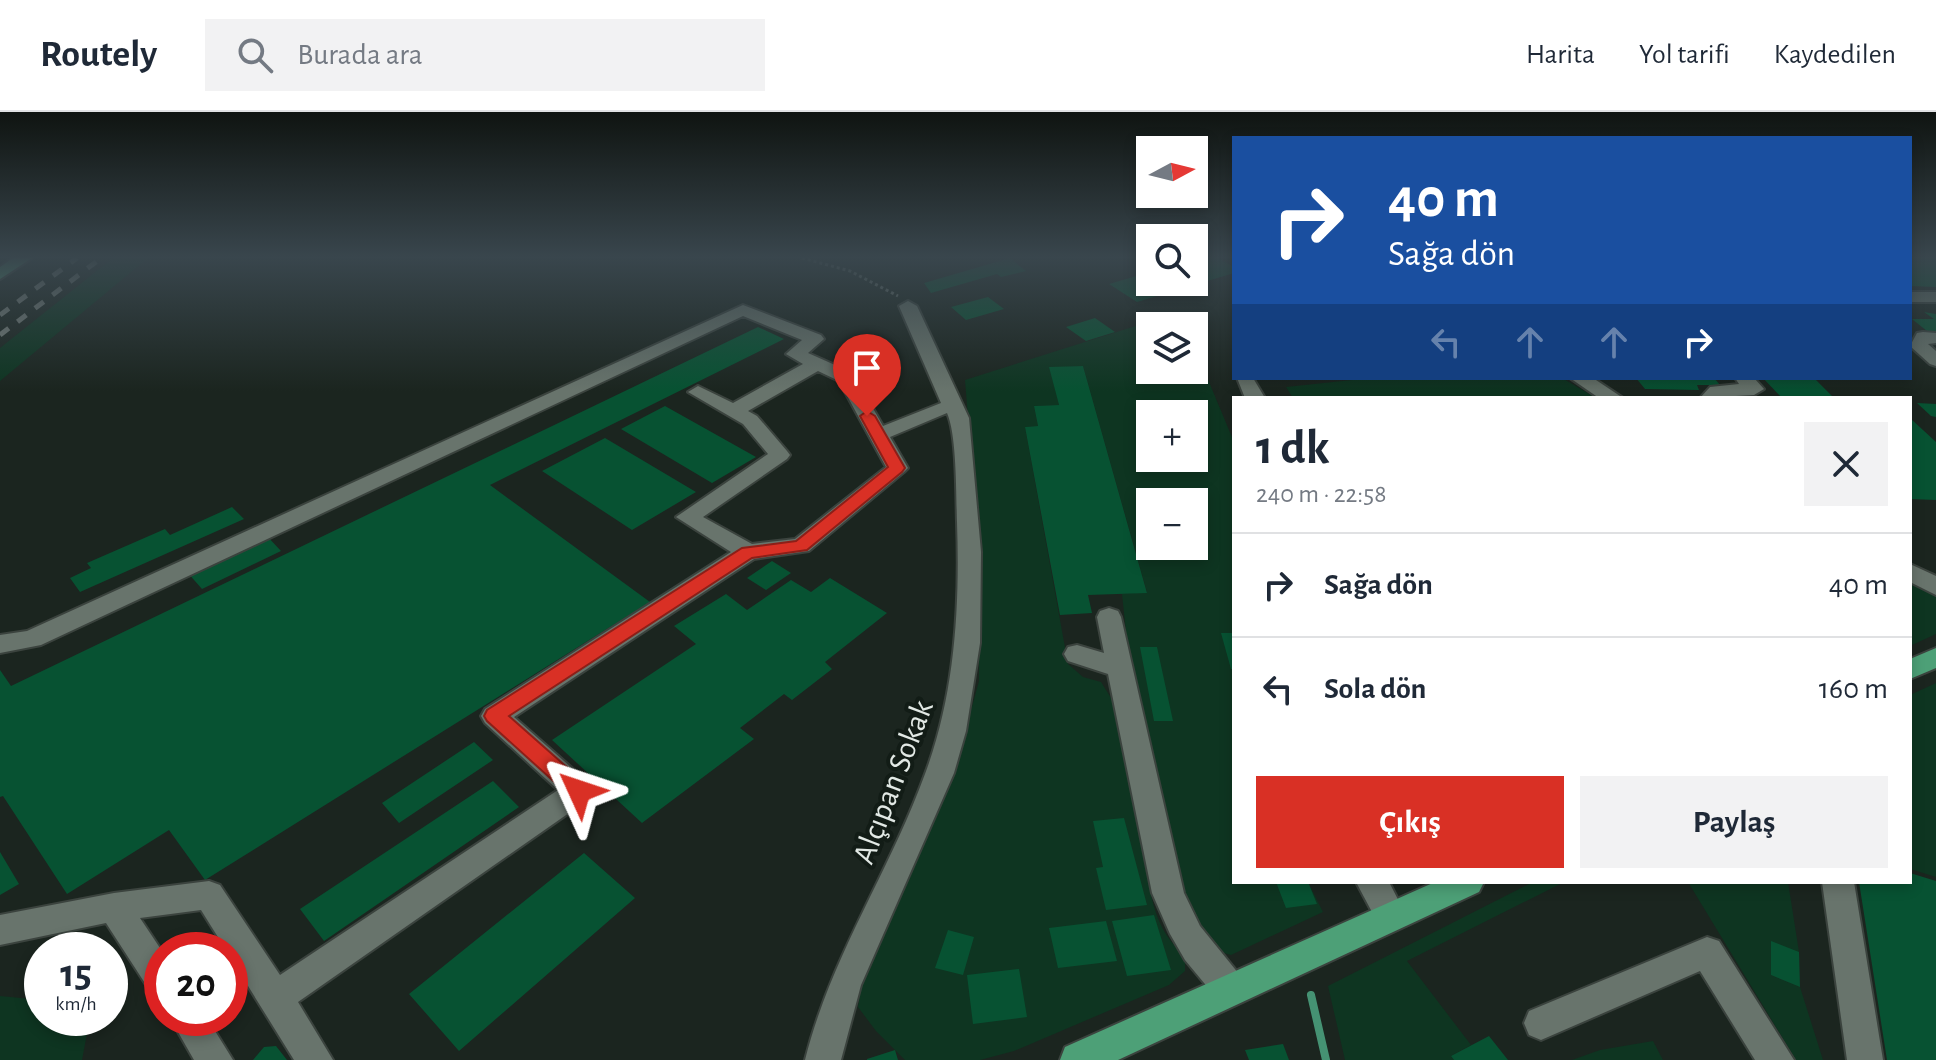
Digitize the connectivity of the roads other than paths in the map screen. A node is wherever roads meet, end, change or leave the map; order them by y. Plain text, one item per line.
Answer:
1 (908, 306) road end
2 (1936, 338) edge
3 (1936, 360) edge
4 (817, 364) junction
5 (1245, 380) dead end
6 (1582, 380) edge
7 (1746, 380) edge
8 (698, 392) dead end
9 (1254, 396) edge
10 (1610, 396) edge
11 (1712, 396) edge
12 (953, 407) junction
13 (733, 411) junction
14 (878, 435) junction
15 (748, 552) junction
16 (1912, 573) edge
17 (1936, 587) edge
18 (1109, 617) dead end
19 (0, 644) edge
20 (1077, 654) dead end
21 (1936, 657) edge
22 (1120, 668) junction
23 (1912, 669) edge
24 (1373, 884) edge
25 (1464, 884) edge
26 (1838, 884) edge
27 (114, 907) junction
28 (1391, 917) junction
29 (0, 930) edge
30 (144, 953) edge
31 (1231, 990) junction
32 (275, 998) junction
33 (1541, 1023) dead end
34 (199, 1036) edge
35 (215, 1060) edge
36 (315, 1060) edge
37 (823, 1060) edge
38 (1078, 1060) edge
39 (1776, 1060) edge
40 (1865, 1060) edge

1 - 12 street, Alçıpan Sokak
2 - 3 street
4 - 13 street
4 - 14 street
4 - 19 street
5 - 9 street
6 - 10 street
7 - 11 street
8 - 13 street
12 - 14 street
12 - 37 street, Alçıpan Sokak
13 - 15 street
14 - 15 street
15 - 32 street
16 - 17 street
18 - 22 street
20 - 22 street
21 - 23 main road
22 - 31 street
24 - 28 street
25 - 28 main road
26 - 40 street
27 - 29 street
27 - 30 street
27 - 32 street
28 - 31 main road
31 - 38 main road
32 - 36 street
33 - 39 street
34 - 35 street

